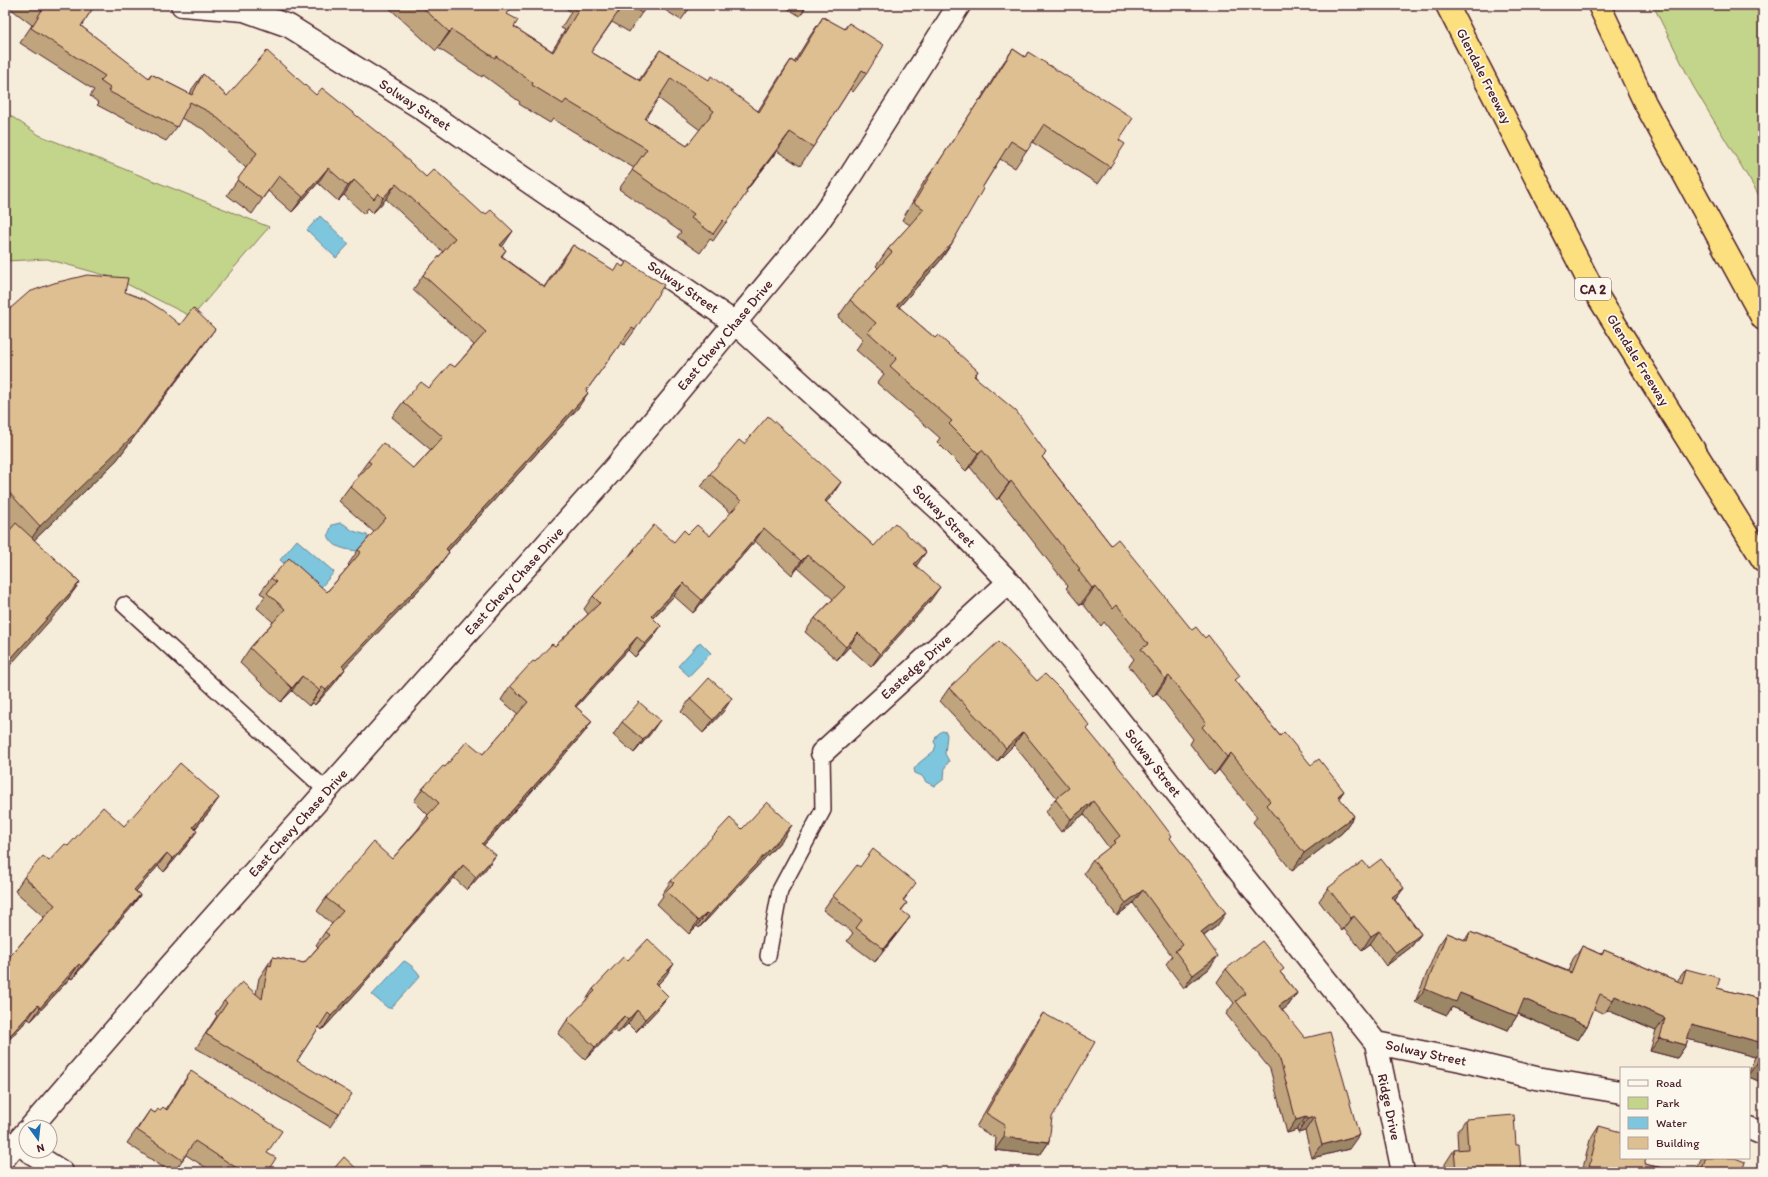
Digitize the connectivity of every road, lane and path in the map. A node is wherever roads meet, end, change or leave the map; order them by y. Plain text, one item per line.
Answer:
1 (182, 5) edge
2 (959, 5) edge
3 (1447, 5) edge
4 (1599, 5) edge
5 (1763, 319) edge
6 (735, 323) junction
7 (1763, 560) edge
8 (1009, 582) junction
9 (124, 606) dead end
10 (822, 753) joint
11 (327, 791) junction
12 (768, 956) dead end
13 (1376, 1043) junction
14 (1620, 1092) edge
15 (42, 1119) edge
16 (1750, 1128) edge
17 (1763, 1134) edge
18 (44, 1159) edge
19 (62, 1172) edge
20 (1403, 1172) edge

1 - 6 street, Solway Street
2 - 6 street, East Chevy Chase Drive
3 - 7 highway, Glendale Freeway / CA 2
4 - 5 highway
6 - 8 street, Solway Street
6 - 11 street, East Chevy Chase Drive
8 - 10 street, Eastedge Drive
8 - 13 street, Solway Street
9 - 11 lane
10 - 12 lane
11 - 15 street, East Chevy Chase Drive
13 - 14 street, Solway Street
13 - 20 street, Ridge Drive
16 - 17 street
18 - 19 street

